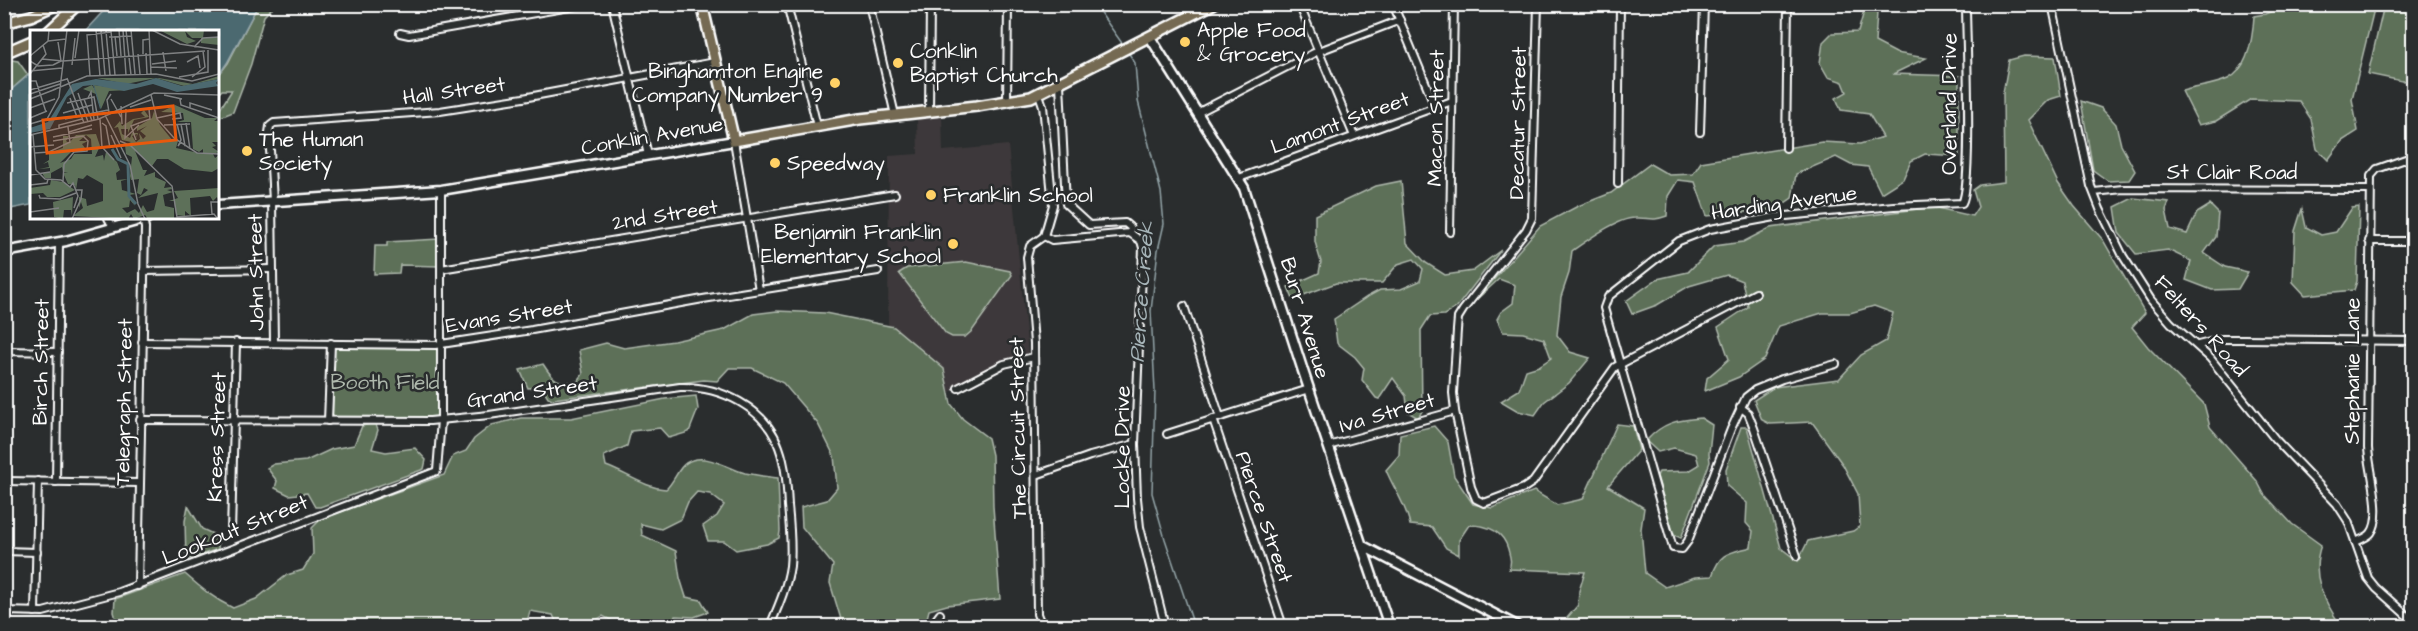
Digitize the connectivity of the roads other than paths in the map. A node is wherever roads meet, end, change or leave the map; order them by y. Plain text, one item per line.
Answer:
1 (57, 4) edge
2 (78, 4) edge
3 (532, 4) edge
4 (588, 4) edge
5 (612, 4) edge
6 (702, 4) edge
7 (787, 4) edge
8 (869, 4) edge
9 (930, 4) edge
10 (1008, 4) edge
11 (1213, 4) edge
12 (1299, 4) edge
13 (1393, 4) edge
14 (1454, 4) edge
15 (1538, 4) edge
16 (1620, 4) edge
17 (1704, 4) edge
18 (1788, 4) edge
19 (1966, 4) edge
20 (2052, 4) edge
21 (534, 14) junction
22 (1400, 20) junction
23 (8, 22) edge
24 (50, 30) edge
25 (400, 33) dead end
26 (1150, 37) junction
27 (30, 42) edge
28 (1318, 51) junction
29 (4, 52) edge
30 (715, 62) junction
31 (630, 78) junction
32 (1060, 84) junction
33 (1039, 94) junction
34 (1452, 101) junction
35 (1007, 102) junction
36 (1435, 106) junction
37 (929, 111) junction
38 (1199, 112) junction
39 (895, 115) junction
40 (817, 126) junction
41 (1700, 132) dead end
42 (1354, 136) junction
43 (734, 141) junction
44 (1786, 148) dead end
45 (648, 155) junction
46 (2414, 156) edge
47 (1239, 178) junction
48 (1618, 184) dead end
49 (441, 190) junction
50 (2370, 190) junction
51 (2094, 192) junction
52 (895, 194) dead end
53 (272, 201) junction
54 (1962, 203) joint
55 (1066, 204) junction
56 (219, 205) edge
57 (1053, 205) junction
58 (747, 218) junction
59 (109, 219) edge
60 (141, 219) edge
61 (145, 219) edge
62 (1089, 225) junction
63 (113, 227) junction
64 (1450, 232) dead end
65 (1130, 233) junction
66 (1044, 236) junction
67 (1086, 238) junction
68 (2369, 241) junction
69 (2414, 241) edge
70 (58, 243) junction
71 (4, 252) edge
72 (272, 269) junction
73 (441, 269) junction
74 (144, 271) junction
75 (878, 271) dead end
76 (759, 290) junction
77 (1756, 293) dead end
78 (1184, 306) dead end
79 (2369, 340) junction
80 (2414, 341) edge
81 (142, 342) junction
82 (236, 342) junction
83 (274, 342) junction
84 (331, 343) junction
85 (441, 344) junction
86 (2198, 345) junction
87 (4, 351) edge
88 (58, 352) junction
89 (1034, 357) junction
90 (1622, 364) junction
91 (1836, 364) dead end
92 (958, 388) dead end
93 (1309, 389) junction
94 (1740, 407) junction
95 (1455, 411) junction
96 (1216, 418) junction
97 (140, 420) junction
98 (441, 420) junction
99 (234, 421) junction
100 (328, 421) junction
101 (1167, 434) dead end
102 (1135, 444) junction
103 (1328, 446) junction
104 (1036, 475) junction
105 (4, 481) edge
106 (38, 481) junction
107 (56, 482) junction
108 (139, 483) junction
109 (231, 532) dead end
110 (2355, 542) junction
111 (1363, 546) junction
112 (4, 551) edge
113 (37, 552) junction
114 (1797, 556) dead end
115 (138, 586) junction
116 (4, 611) edge
117 (35, 612) junction
118 (940, 614) dead end
119 (1037, 614) junction
120 (2414, 622) edge
121 (770, 627) edge
122 (931, 627) edge
123 (1037, 627) edge
124 (1042, 627) edge
125 (1165, 627) edge
126 (1283, 627) edge
127 (1389, 627) edge
128 (1517, 627) edge

1 - 23 main road
2 - 24 main road
3 - 21 street
4 - 21 street
5 - 31 street
6 - 30 main road
7 - 40 street
8 - 39 street
9 - 37 street
10 - 35 street
11 - 26 main road, Conklin Avenue
12 - 28 street
13 - 22 street
14 - 34 street, Macon Street
15 - 95 street, Decatur Street
16 - 48 street
17 - 41 street
18 - 44 street
19 - 54 street, Overland Drive
20 - 51 street, Felters Road
21 - 25 street
22 - 28 street
22 - 36 street
26 - 32 main road, Conklin Avenue
26 - 38 street, Burr Avenue
27 - 29 main road
28 - 38 street
28 - 42 street
30 - 31 street, Hall Street
30 - 43 main road
31 - 45 street
31 - 53 street, Hall Street
32 - 33 main road, Conklin Avenue
32 - 55 street
33 - 35 main road, Conklin Avenue
33 - 57 street
34 - 36 street, Lamont Street
34 - 64 street, Macon Street
35 - 37 main road, Conklin Avenue
36 - 42 street, Lamont Street
37 - 39 main road, Conklin Avenue
38 - 47 street, Burr Avenue
39 - 40 main road, Conklin Avenue
40 - 43 main road, Conklin Avenue
42 - 47 street, Lamont Street
43 - 45 street, Conklin Avenue
43 - 58 street
45 - 49 street, Conklin Avenue
46 - 50 street
47 - 93 street, Burr Avenue
49 - 53 street, Conklin Avenue
49 - 73 street
50 - 51 street, St Clair Road
50 - 68 street, Stephanie Lane
51 - 86 street, Felters Road
52 - 58 street, 2nd Street
53 - 56 street, Conklin Avenue
53 - 72 street, John Street
54 - 90 street, Harding Avenue
55 - 57 street
55 - 62 street
57 - 66 street
58 - 73 street, 2nd Street
58 - 76 street
59 - 63 street
60 - 63 street
61 - 74 street, Telegraph Street
62 - 65 street
62 - 67 street
63 - 70 street
65 - 67 street
65 - 102 street, Locke Drive
66 - 67 street
66 - 89 street, The Circuit Street
68 - 69 street
68 - 79 street, Stephanie Lane
70 - 71 street
70 - 88 street, Birch Street
72 - 74 street
72 - 83 street, John Street
73 - 85 street
74 - 81 street, Telegraph Street
75 - 76 street, Evans Street
76 - 85 street, Evans Street
77 - 90 street, Decatur Street
78 - 96 street, Pierce Street
79 - 80 street
79 - 86 street
79 - 110 street, Stephanie Lane
81 - 82 street, Evans Street
81 - 97 street, Telegraph Street
82 - 83 street, Evans Street
82 - 99 street, Kress Street
83 - 84 street, Evans Street
84 - 85 street, Evans Street
84 - 100 street
85 - 98 street
86 - 110 street, Felters Road
87 - 88 street
88 - 107 street, Birch Street
89 - 92 street
89 - 104 street, The Circuit Street
90 - 94 street, Harding Avenue
90 - 95 street, Decatur Street
91 - 94 street
93 - 96 street
93 - 103 street, Burr Avenue
94 - 114 street
95 - 103 street, Iva Street
96 - 101 street
96 - 126 street, Pierce Street
97 - 99 street, Grand Street
97 - 108 street, Telegraph Street
98 - 100 street, Grand Street
98 - 115 street, Lookout Street
98 - 121 street, Grand Street
99 - 100 street, Grand Street
99 - 109 street, Kress Street
102 - 104 street
102 - 125 street, Locke Drive
103 - 111 street, Burr Avenue
104 - 119 street, The Circuit Street
105 - 106 street
106 - 107 street
106 - 113 street
107 - 108 street
108 - 115 street, Telegraph Street
110 - 120 street, Felters Road
111 - 127 street, Burr Avenue
111 - 128 street
112 - 113 street
113 - 117 street
115 - 117 street, Lookout Street
116 - 117 street, Lookout Street
118 - 122 street
119 - 123 street
119 - 124 street, The Circuit Street

